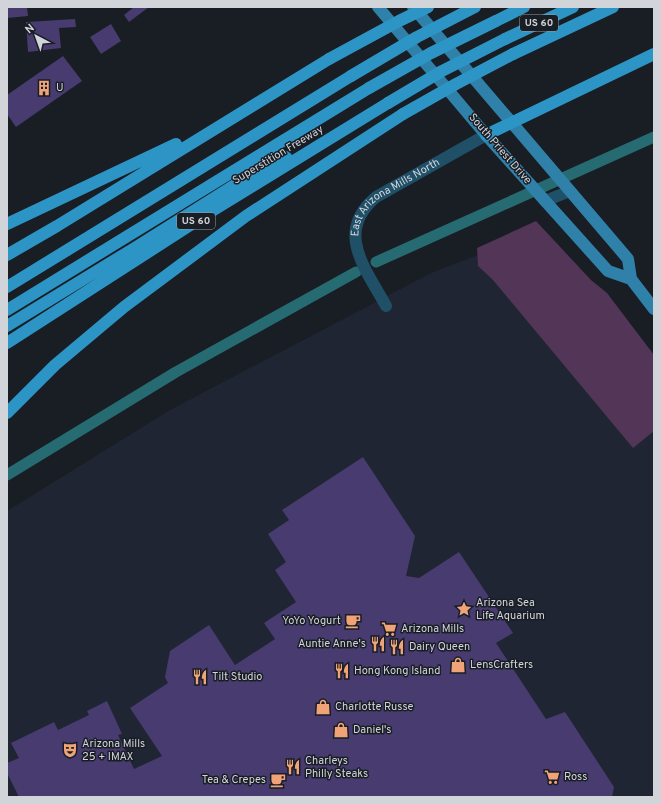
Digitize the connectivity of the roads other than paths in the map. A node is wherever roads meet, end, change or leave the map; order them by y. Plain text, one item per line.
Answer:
1 (378, 7) edge
2 (413, 7) edge
3 (428, 7) edge
4 (475, 7) edge
5 (524, 7) edge
6 (573, 7) edge
7 (613, 7) edge
8 (654, 54) edge
9 (388, 103) junction
10 (242, 112) junction
11 (512, 123) junction
12 (486, 135) junction
13 (568, 189) junction
14 (544, 199) junction
15 (7, 224) edge
16 (7, 254) edge
17 (631, 279) junction
18 (7, 287) edge
19 (386, 306) dead end
20 (654, 309) edge
21 (7, 310) edge
22 (7, 326) edge
23 (7, 343) edge
24 (7, 414) edge

1 - 12 main road, South Priest Drive
2 - 11 main road
3 - 10 highway, bridge
4 - 18 highway, bridge
5 - 21 highway, bridge
6 - 9 highway, Superstition Freeway / US 60, bridge
7 - 24 highway, bridge
8 - 11 highway
9 - 22 highway
9 - 23 highway, Superstition Freeway / US 60
10 - 15 highway
10 - 16 highway
11 - 12 highway
11 - 13 main road
12 - 14 main road, South Priest Drive
12 - 19 street, East Arizona Mills North
13 - 14 street
13 - 17 main road
14 - 17 main road, South Priest Drive
17 - 20 main road

